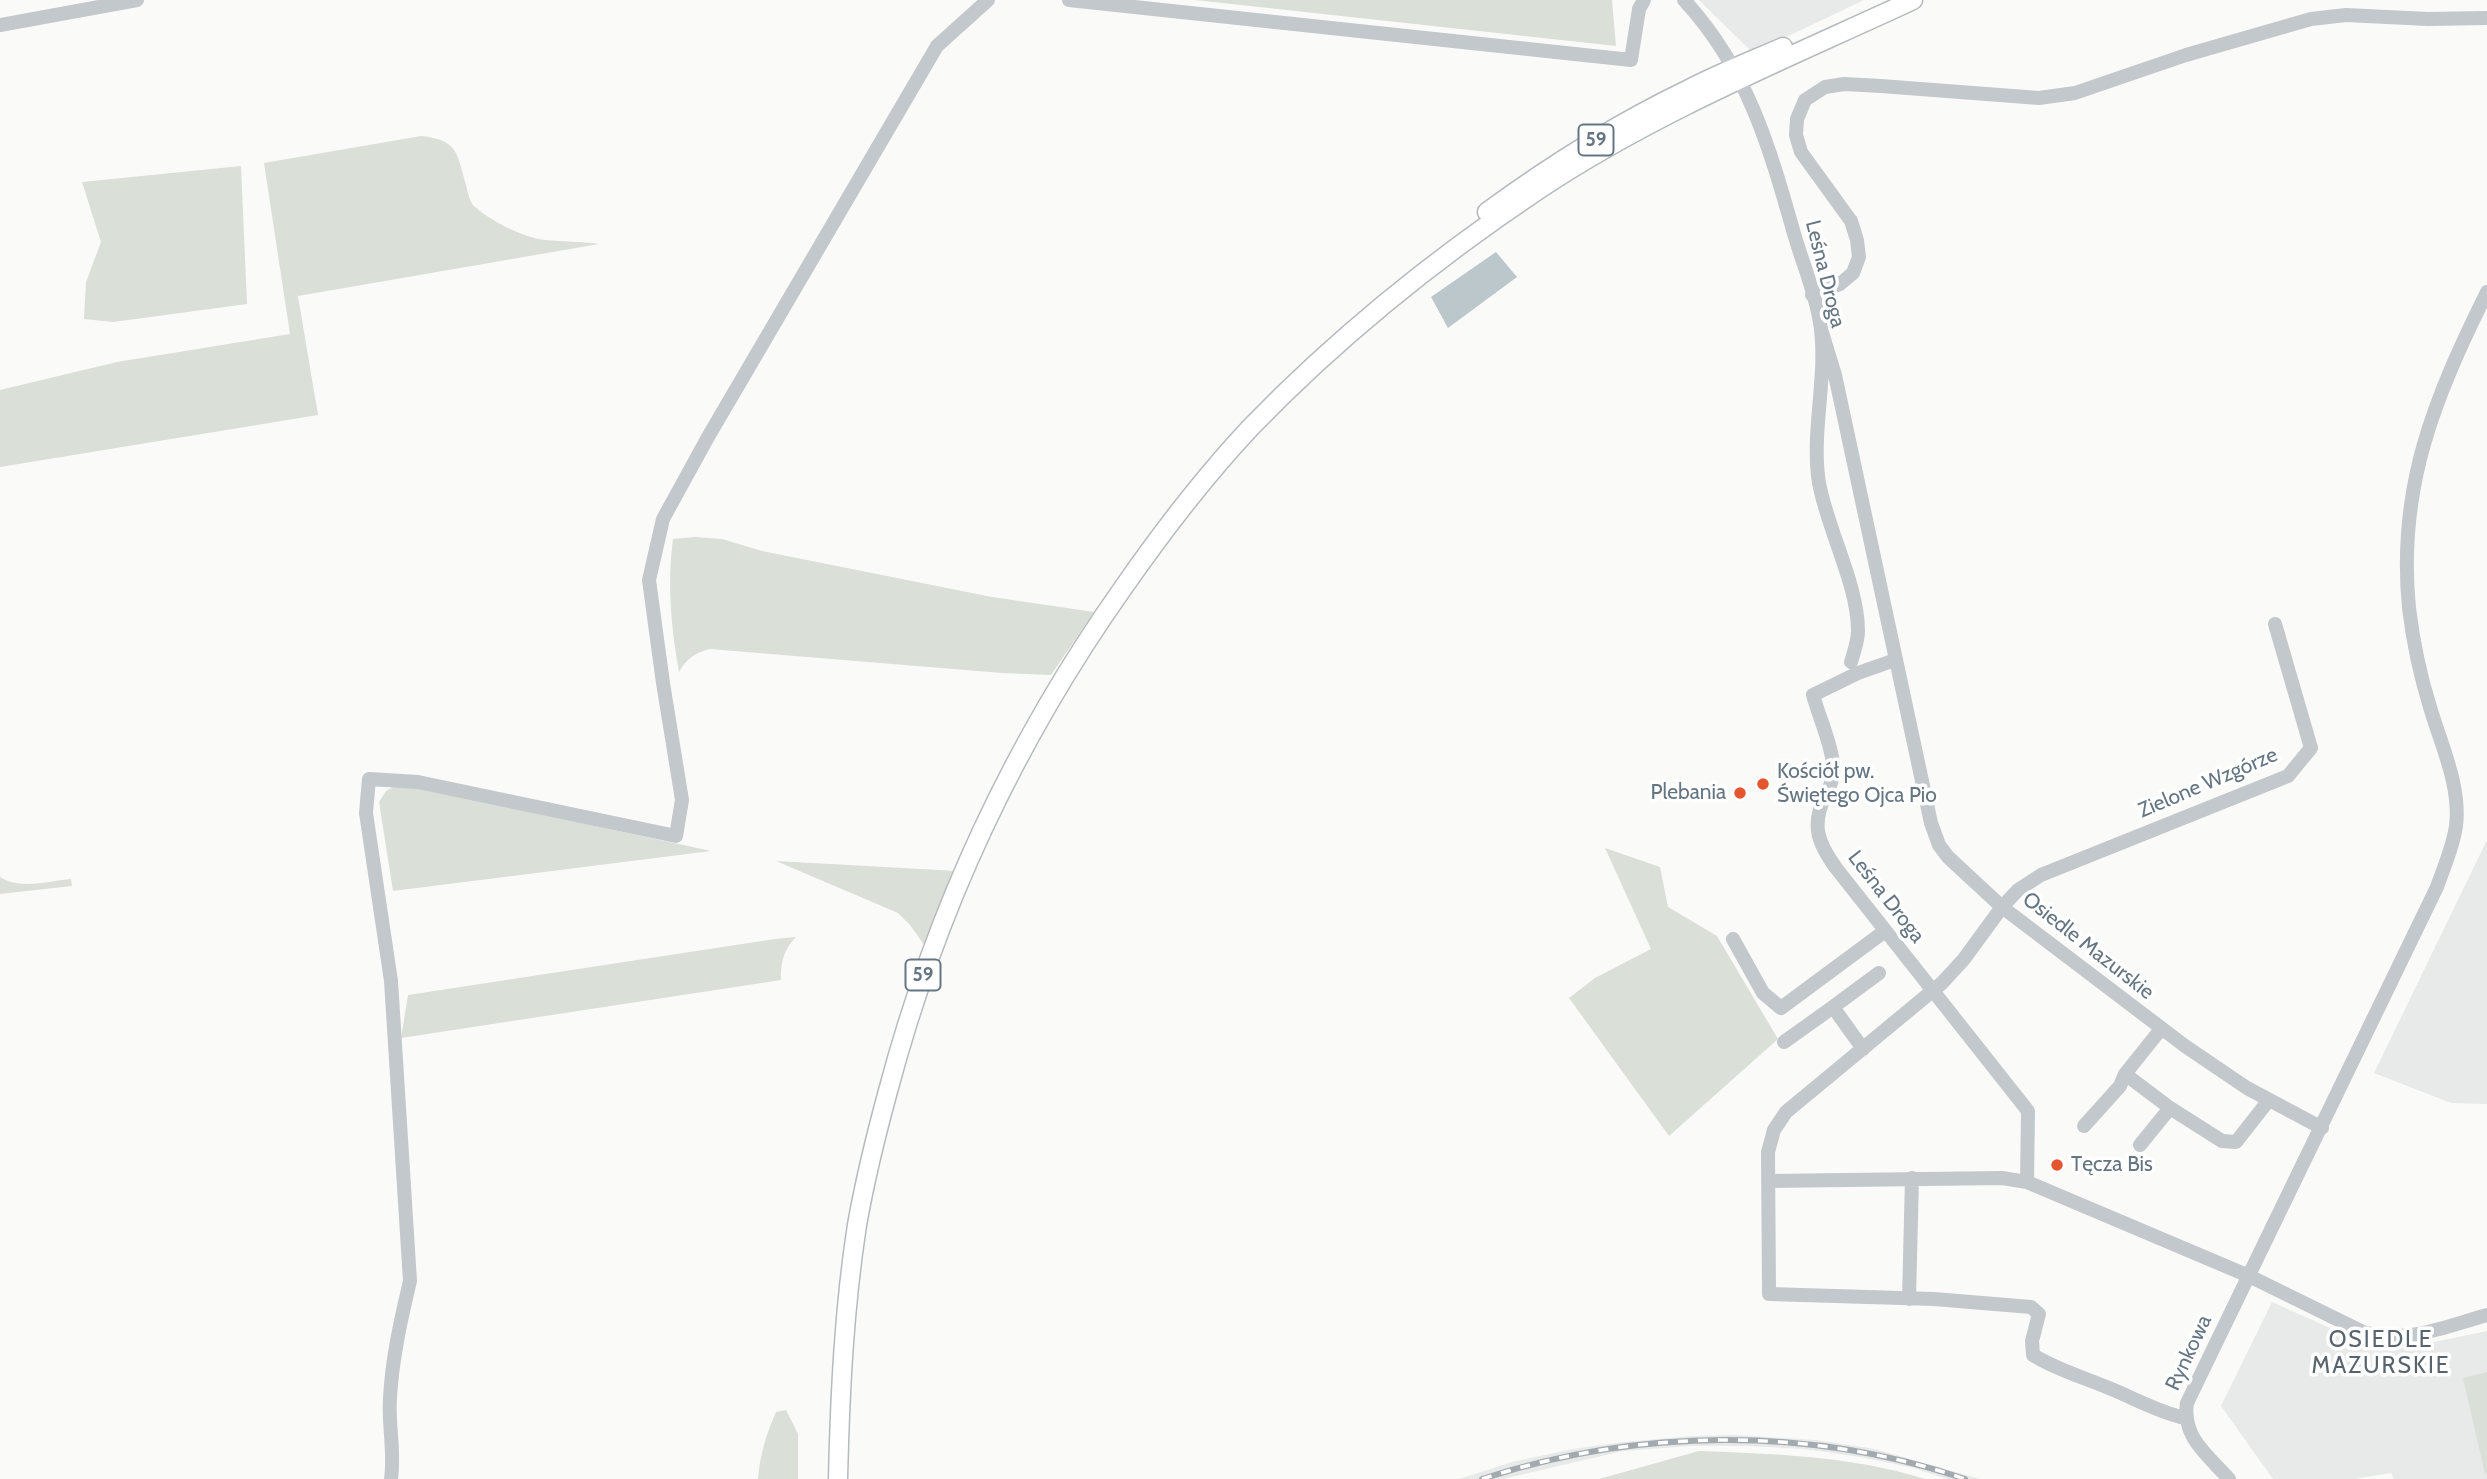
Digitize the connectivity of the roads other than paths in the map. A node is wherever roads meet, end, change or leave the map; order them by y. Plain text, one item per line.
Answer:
1 (137, 0) edge
2 (988, 0) edge
3 (1069, 0) edge
4 (1644, 0) edge
5 (1684, 0) edge
6 (1887, 0) edge
7 (1913, 0) edge
8 (2487, 18) edge
9 (0, 25) edge
10 (1737, 74) junction
11 (2487, 292) edge
12 (1812, 295) junction
13 (1821, 329) junction
14 (2275, 624) dead end
15 (1895, 660) junction
16 (1851, 662) dead end
17 (2002, 907) junction
18 (1885, 931) junction
19 (1733, 939) dead end
20 (1879, 974) dead end
21 (1933, 991) junction
22 (1833, 1007) junction
23 (2161, 1029) junction
24 (1784, 1042) dead end
25 (1863, 1049) junction
26 (2125, 1074) junction
27 (2269, 1100) junction
28 (2170, 1108) junction
29 (2084, 1126) dead end
30 (2322, 1128) junction
31 (2140, 1145) dead end
32 (1912, 1178) junction
33 (1768, 1181) junction
34 (2027, 1182) junction
35 (2249, 1276) junction
36 (1909, 1298) junction
37 (2487, 1315) edge
38 (2185, 1418) junction
39 (391, 1479) edge
40 (838, 1479) edge
41 (2229, 1479) edge

1 - 9 street
2 - 39 street
3 - 4 street
5 - 10 street, Leśna Droga
6 - 10 main road, 59
7 - 10 main road, 59
8 - 12 street
10 - 12 street, Leśna Droga
10 - 40 main road, 59
11 - 30 street, Rynkowa
12 - 13 street, Leśna Droga
13 - 15 street
13 - 16 street, Leśna Droga
14 - 17 street, Zielone Wzgórze
15 - 17 street
15 - 18 street, Leśna Droga
17 - 21 street, Osiedle Mazurskie
17 - 23 street, Osiedle Mazurskie
18 - 19 street
18 - 21 street, Leśna Droga
20 - 22 street
21 - 25 street, Osiedle Mazurskie
21 - 34 street, Leśna Droga
22 - 24 street
22 - 25 street
23 - 26 street
23 - 27 street, Osiedle Mazurskie
25 - 33 street, Osiedle Mazurskie
26 - 28 street
26 - 29 street
27 - 28 street
27 - 30 street, Osiedle Mazurskie
28 - 31 street
30 - 35 street, Rynkowa
32 - 33 street
32 - 34 street
32 - 36 street
33 - 36 street, Osiedle Mazurskie
34 - 35 street
35 - 37 street
35 - 38 street, Rynkowa
36 - 38 street, Osiedle Mazurskie
38 - 41 street, Rynkowa

